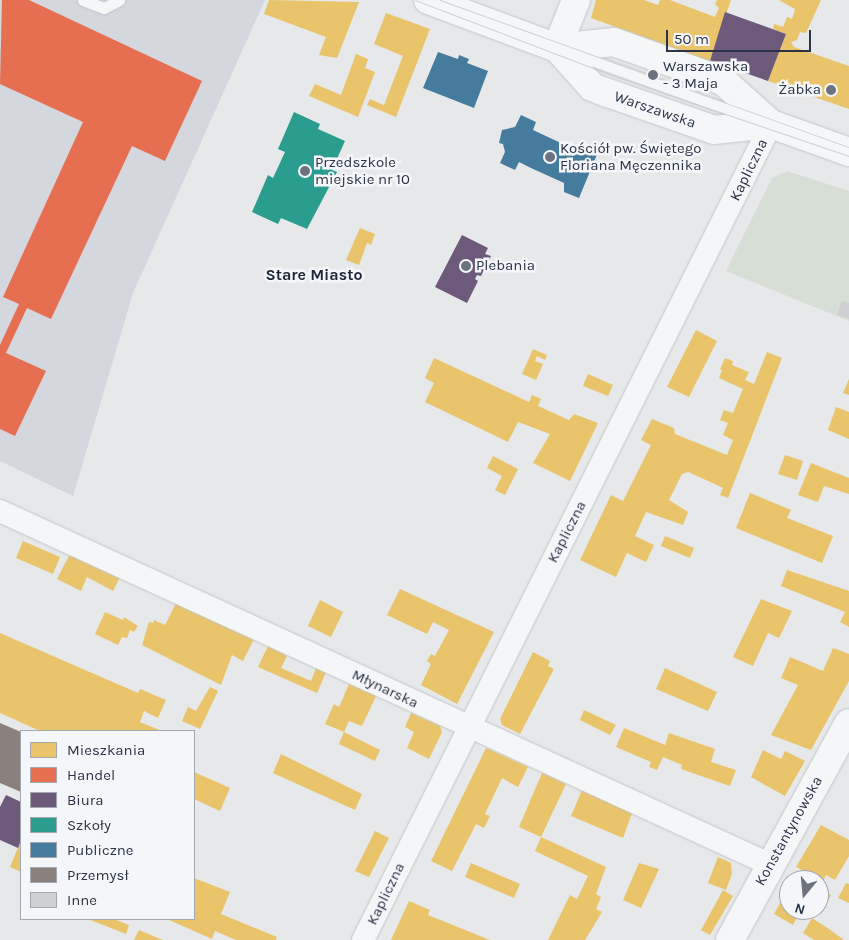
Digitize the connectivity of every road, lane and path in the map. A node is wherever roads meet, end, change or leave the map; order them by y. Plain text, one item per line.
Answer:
1 (83, 0) edge
2 (119, 0) edge
3 (428, 0) edge
4 (576, 0) edge
5 (557, 48) junction
6 (771, 124) junction
7 (849, 152) edge
8 (0, 511) edge
9 (849, 723) edge
10 (468, 727) junction
11 (771, 865) junction
12 (363, 940) edge
13 (730, 940) edge

1 - 2 lane
3 - 5 street, Warszawska
4 - 5 street
5 - 6 street, Warszawska
5 - 6 street, Warszawska
6 - 7 street, Warszawska
6 - 10 street, Kapliczna
8 - 10 street, Młynarska
9 - 11 street, Konstantynowska
10 - 11 street, Młynarska
10 - 12 street, Kapliczna
11 - 13 street, Konstantynowska

